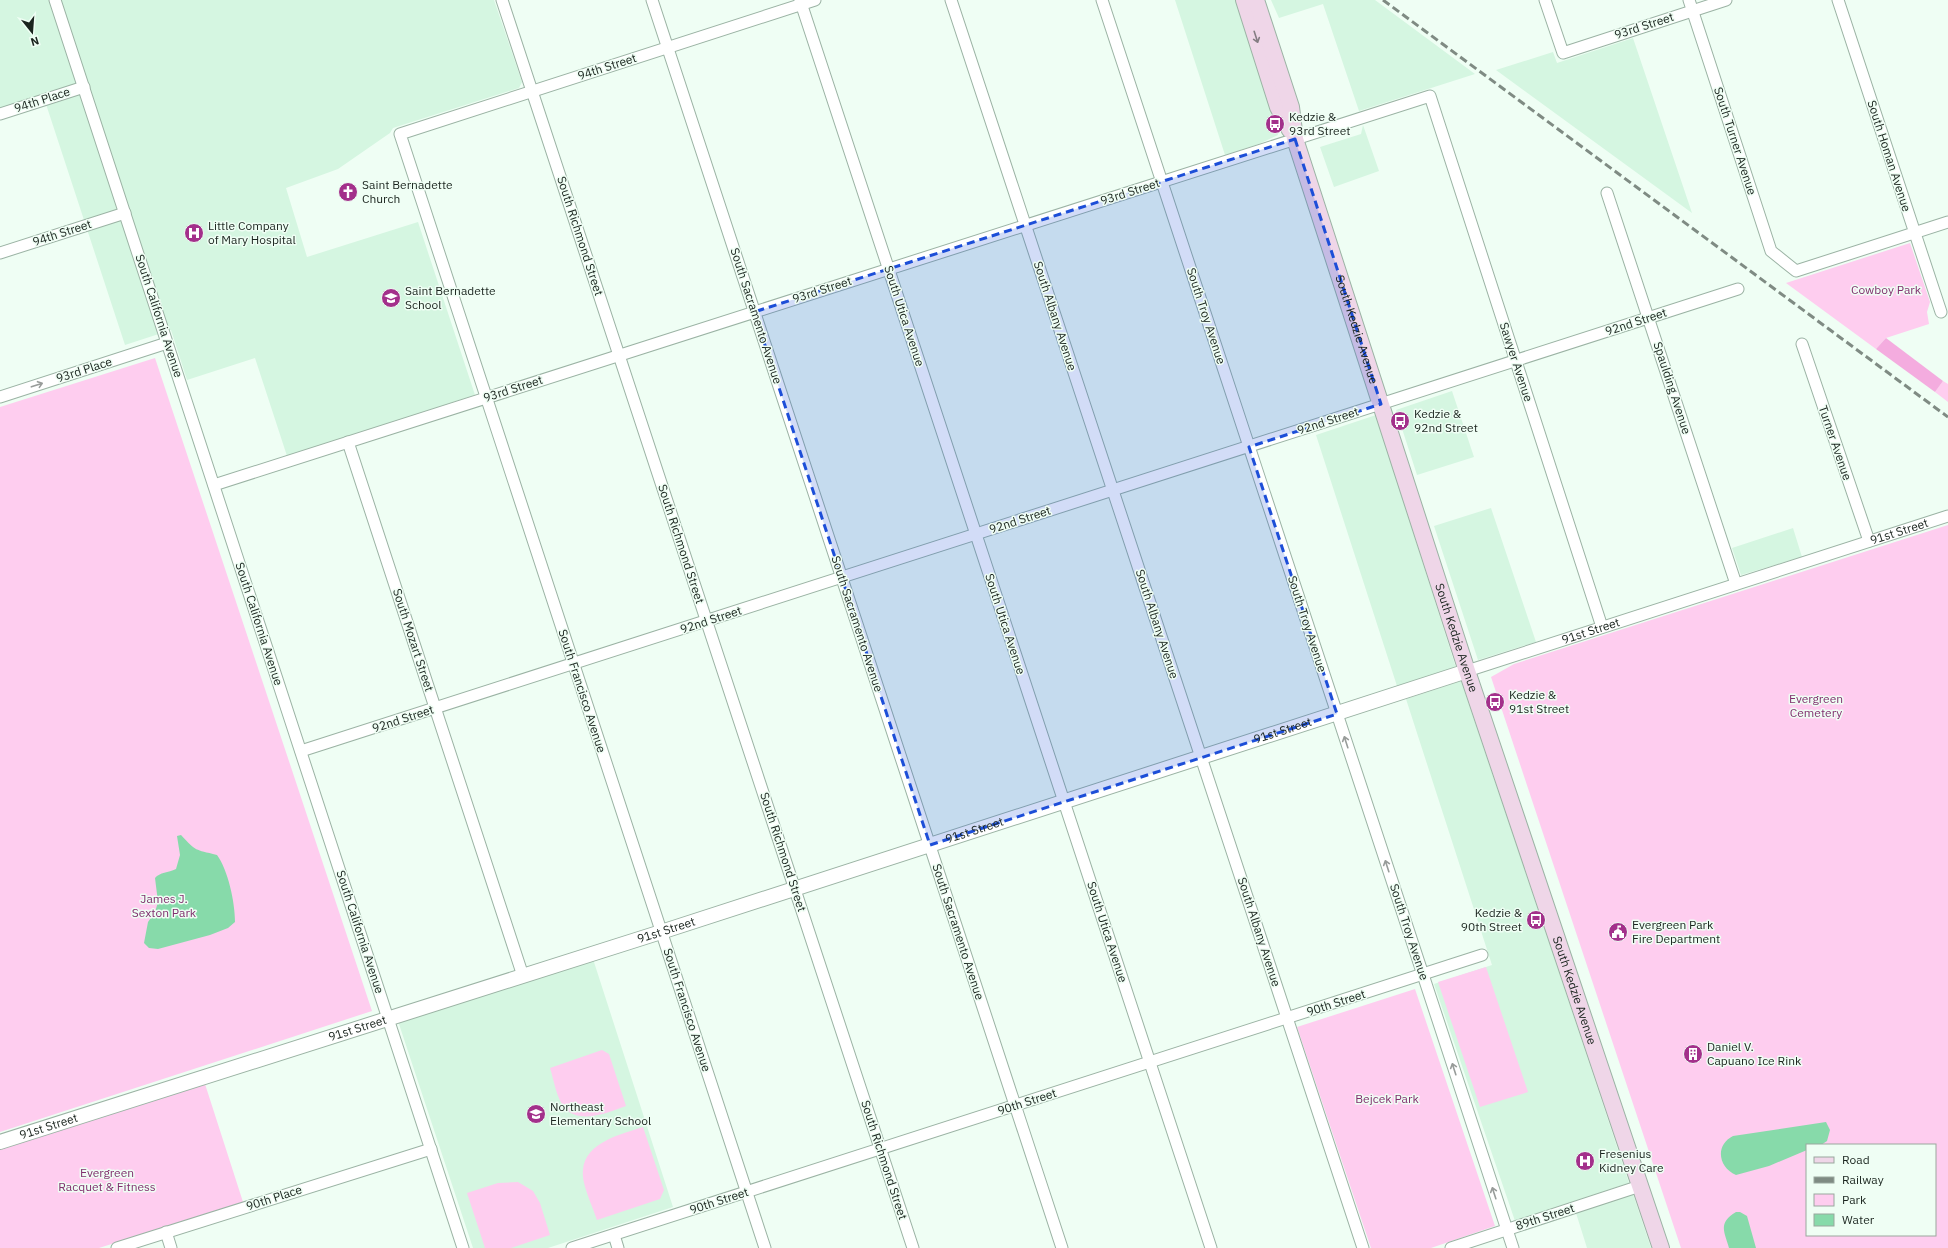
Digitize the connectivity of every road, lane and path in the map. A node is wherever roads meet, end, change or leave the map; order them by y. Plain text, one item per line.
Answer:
1 (55, 0) edge
2 (502, 0) edge
3 (652, 0) edge
4 (815, 0) edge
5 (951, 0) edge
6 (1102, 0) edge
7 (1244, 0) edge
8 (1256, 0) edge
9 (1545, 0) edge
10 (1726, 0) edge
11 (1838, 0) edge
12 (800, 2) edge
13 (1691, 5) edge
14 (668, 47) junction
15 (84, 87) junction
16 (532, 91) junction
17 (1430, 96) joint
18 (0, 114) edge
19 (400, 134) joint
20 (1295, 139) junction
21 (1162, 182) junction
22 (1607, 192) dead end
23 (125, 213) junction
24 (1948, 222) edge
25 (1025, 226) junction
26 (1915, 233) junction
27 (0, 253) edge
28 (888, 269) junction
29 (1738, 290) dead end
30 (754, 312) junction
31 (1941, 312) dead end
32 (1649, 318) junction
33 (168, 344) junction
34 (1802, 344) dead end
35 (619, 355) junction
36 (1516, 361) junction
37 (0, 397) edge
38 (486, 398) junction
39 (1381, 404) junction
40 (348, 442) junction
41 (1249, 447) junction
42 (214, 485) junction
43 (1113, 490) junction
44 (1948, 516) edge
45 (976, 535) junction
46 (1869, 541) junction
47 (842, 578) junction
48 (1736, 584) junction
49 (707, 621) junction
50 (1602, 627) junction
51 (574, 664) junction
52 (1467, 672) junction
53 (435, 708) junction
54 (1337, 714) junction
55 (301, 751) junction
56 (1201, 758) junction
57 (1064, 802) junction
58 (930, 845) junction
59 (795, 889) junction
60 (661, 932) junction
61 (1482, 955) dead end
62 (1423, 975) junction
63 (523, 976) junction
64 (1287, 1018) junction
65 (388, 1019) junction
66 (1150, 1062) junction
67 (1015, 1106) junction
68 (0, 1142) edge
69 (431, 1148) junction
70 (880, 1149) junction
71 (1640, 1186) junction
72 (747, 1192) junction
73 (1507, 1230) junction
74 (166, 1232) junction
75 (614, 1235) junction
76 (117, 1248) edge
77 (171, 1248) edge
78 (463, 1248) edge
79 (572, 1248) edge
80 (618, 1248) edge
81 (765, 1248) edge
82 (913, 1248) edge
83 (1062, 1248) edge
84 (1211, 1248) edge
85 (1363, 1248) edge
86 (1451, 1248) edge
87 (1513, 1248) edge
88 (1661, 1248) edge

1 - 15 street, South California Avenue
2 - 16 street, South Richmond Street
3 - 14 street, South Sacramento Avenue
4 - 12 street, 94th Street
5 - 25 street, South Albany Avenue
6 - 21 street, South Troy Avenue
7 -> 20 main road, South Kedzie Avenue
8 - 20 main road, South Kedzie Avenue
9 - 13 street, 93rd Street
10 - 13 street, 93rd Street
11 - 26 street, South Homan Avenue
12 - 14 street, 94th Street
12 - 28 street, South Utica Avenue
13 - 26 street, South Turner Avenue
14 - 16 street, 94th Street
14 - 30 street, South Sacramento Avenue
15 - 18 street, 94th Place
15 - 23 street, South California Avenue
16 - 19 street, 94th Street
16 - 35 street, South Richmond Street
17 - 20 street, 93rd Street
17 - 36 street, Sawyer Avenue
19 - 38 street, South Francisco Avenue
20 - 21 street, 93rd Street
20 - 39 main road, South Kedzie Avenue
21 - 25 street, 93rd Street
21 - 41 street, South Troy Avenue
22 - 32 street, Spaulding Avenue
23 - 27 street, 94th Street
23 - 33 street, South California Avenue
24 - 26 street
25 - 28 street, 93rd Street
25 - 43 street, South Albany Avenue
26 - 31 street, South Homan Avenue
28 - 30 street, 93rd Street
28 - 45 street, South Utica Avenue
29 - 32 street, 92nd Street
30 - 35 street, 93rd Street
30 - 47 street, South Sacramento Avenue
32 - 36 street, 92nd Street
32 - 48 street, Spaulding Avenue
37 -> 33 street, 93rd Place
33 - 42 street, South California Avenue
34 - 46 street, Turner Avenue
35 - 38 street, 93rd Street
35 - 49 street, South Richmond Street
36 - 39 street, 92nd Street
36 - 50 street, Sawyer Avenue
38 - 40 street, 93rd Street
38 - 51 street, South Francisco Avenue
39 - 41 street, 92nd Street
39 - 52 main road, South Kedzie Avenue
40 - 42 street, 93rd Street
40 - 53 street, South Mozart Street
41 - 43 street, 92nd Street
41 - 54 street, South Troy Avenue
42 - 55 street, South California Avenue
43 - 45 street, 92nd Street
43 - 56 street, South Albany Avenue
44 - 46 street, 91st Street
45 - 47 street, 92nd Street
45 - 57 street, South Utica Avenue
46 - 48 street, 91st Street
47 - 49 street, 92nd Street
47 - 58 street, South Sacramento Avenue
48 - 50 street, 91st Street
49 - 51 street, 92nd Street
49 - 59 street, South Richmond Street
50 - 52 street, 91st Street
51 - 53 street, 92nd Street
51 - 60 street, South Francisco Avenue
52 - 54 street, 91st Street
52 - 71 main road, South Kedzie Avenue
53 - 55 street, 92nd Street
53 - 63 street, South Mozart Street
54 - 56 street, 91st Street
62 -> 54 street, South Troy Avenue
55 - 65 street, South California Avenue
56 - 57 street, 91st Street
56 - 64 street, South Albany Avenue
57 - 58 street, 91st Street
57 - 66 street, South Utica Avenue
58 - 59 street, 91st Street
58 - 67 street, South Sacramento Avenue
59 - 60 street, 91st Street
59 - 70 street, South Richmond Street
60 - 63 street, 91st Street
60 - 72 street, South Francisco Avenue
61 - 62 street, 90th Street
62 - 64 street, 90th Street
73 -> 62 street, South Troy Avenue
63 - 65 street, 91st Street
64 - 66 street, 90th Street
64 - 85 street, South Albany Avenue
65 - 68 street, 91st Street
65 - 69 street, South California Avenue
66 - 67 street, 90th Street
66 - 84 street, South Utica Avenue
67 - 70 street, 90th Street
67 - 83 street, South Sacramento Avenue
69 - 74 street, 90th Place
69 - 78 street, South California Avenue
70 - 72 street, 90th Street
70 - 82 street, South Richmond Street
71 - 73 street, 89th Street
71 - 88 main road, South Kedzie Avenue
72 - 75 street, 90th Street
72 - 81 street, South Francisco Avenue
73 - 86 street, 89th Street
73 - 87 street, South Troy Avenue
74 - 76 street, 90th Place
74 - 77 street
75 - 79 street, 90th Street
75 - 80 street

